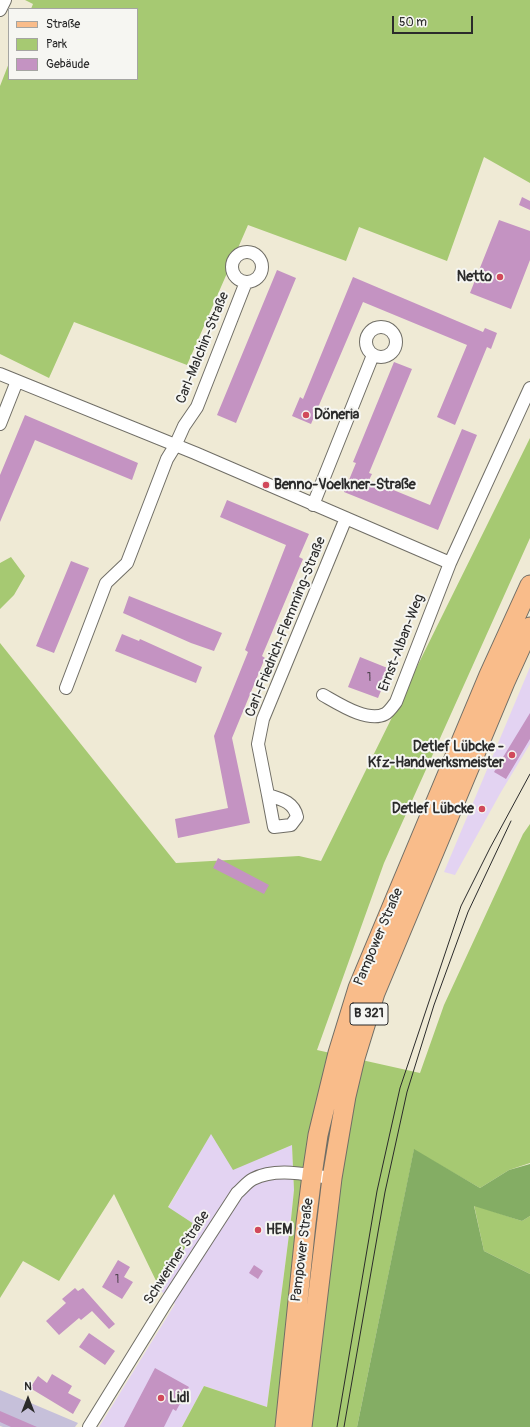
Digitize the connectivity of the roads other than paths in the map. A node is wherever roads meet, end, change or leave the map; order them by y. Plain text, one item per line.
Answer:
1 (5, 0) edge
2 (0, 10) edge
3 (246, 282) dead end
4 (373, 355) dead end
5 (0, 374) edge
6 (17, 381) junction
7 (530, 388) edge
8 (0, 424) edge
9 (175, 446) junction
10 (313, 505) junction
11 (346, 518) junction
12 (450, 563) junction
13 (530, 585) edge
14 (530, 628) edge
15 (66, 688) dead end
16 (323, 695) dead end
17 (268, 795) dead end
18 (312, 1176) junction
19 (332, 1178) junction
20 (89, 1427) edge
21 (285, 1427) edge
22 (302, 1427) edge

1 - 2 street
3 - 9 street, Carl-Malchin-Straße
4 - 10 street
5 - 6 street
6 - 8 street
6 - 9 street
7 - 12 street
9 - 10 street
9 - 15 street, Carl-Malchin-Straße
10 - 11 street
11 - 12 street
11 - 17 street, Carl-Friedrich-Flemming-Straße
12 - 16 street, Ernst-Alban-Weg
13 - 18 main road, Pampower Straße / B 321
14 - 19 main road, Pampower Straße / B 321
18 - 19 street, Schweriner Straße
18 - 20 street, Schweriner Straße
18 - 21 main road, Pampower Straße / B 321
19 - 22 main road, Pampower Straße / B 321

